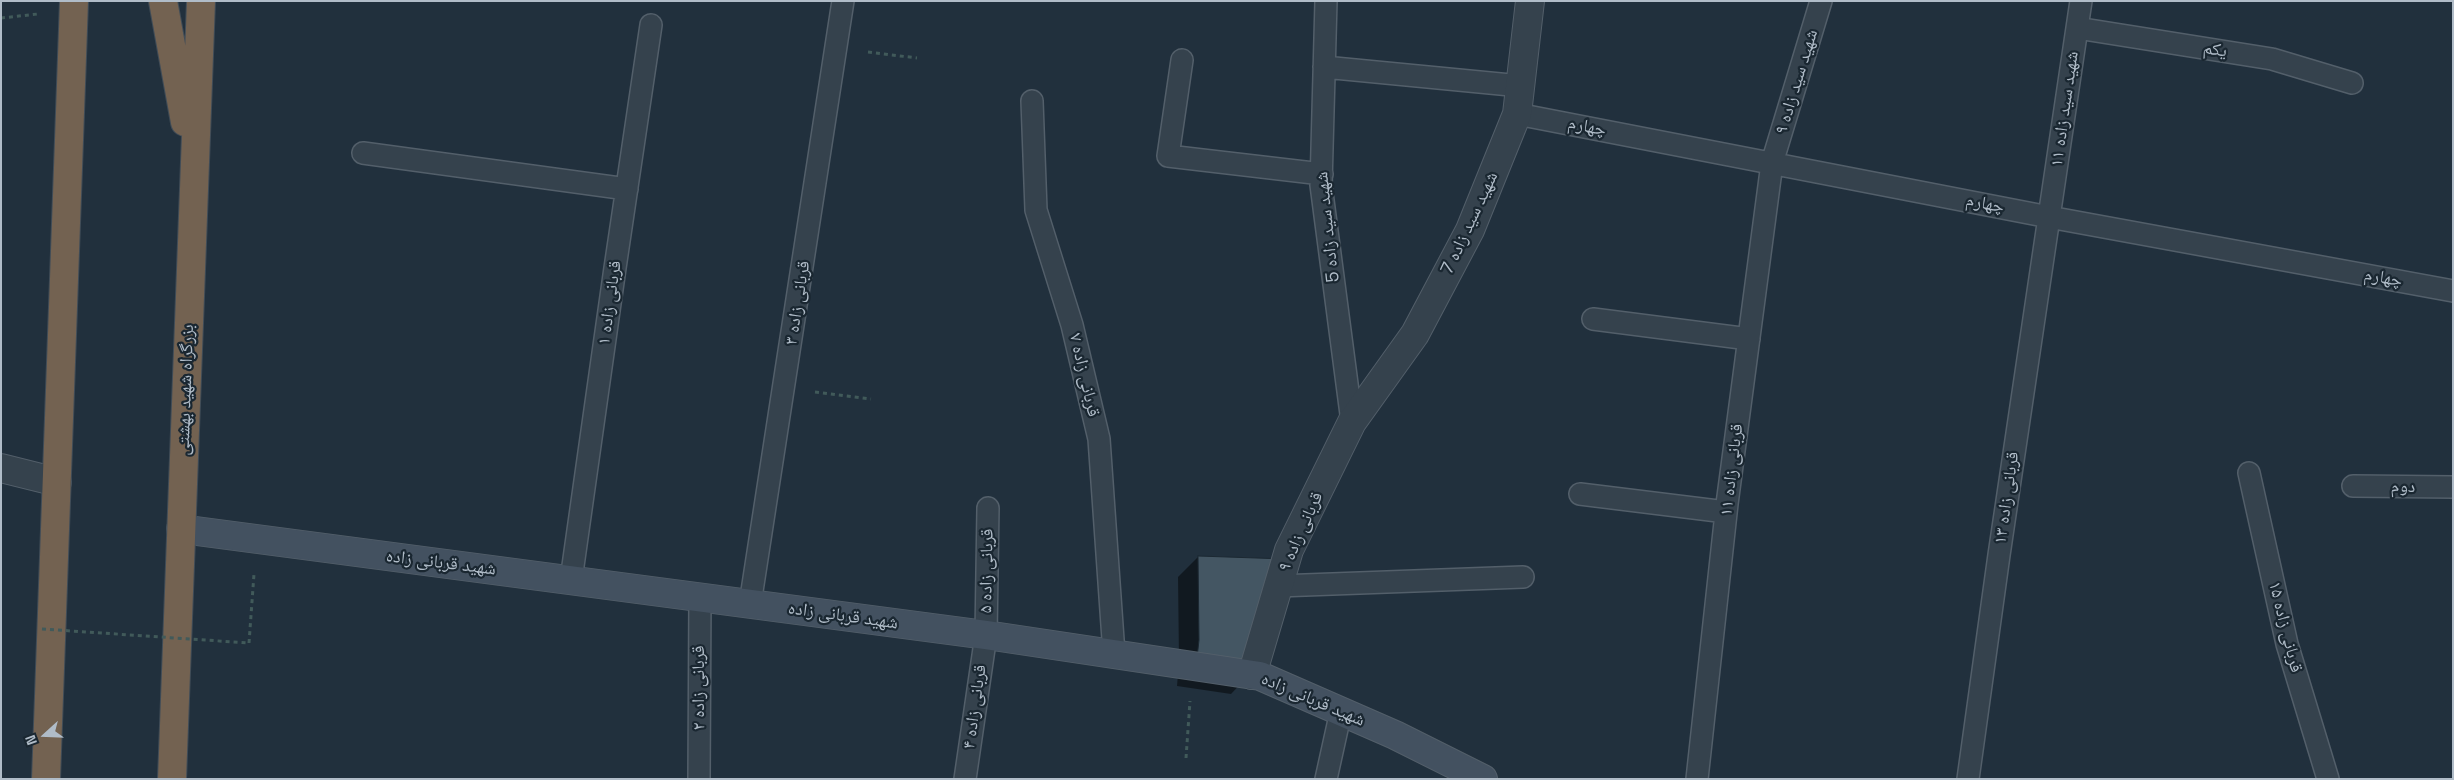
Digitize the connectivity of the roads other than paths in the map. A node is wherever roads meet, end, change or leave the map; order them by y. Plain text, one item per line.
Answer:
1 (74, 1) edge
2 (163, 1) edge
3 (201, 1) edge
4 (843, 1) edge
5 (1326, 1) edge
6 (1530, 1) edge
7 (1820, 1) edge
8 (2080, 1) edge
9 (651, 25) dead end
10 (2077, 28) junction
11 (1182, 60) dead end
12 (1324, 67) junction
13 (2352, 83) dead end
14 (1521, 86) junction
15 (1032, 101) dead end
16 (1517, 114) junction
17 (363, 153) dead end
18 (1772, 163) junction
19 (1322, 174) junction
20 (194, 175) junction
21 (627, 189) junction
22 (2049, 217) junction
23 (2453, 291) edge
24 (1593, 319) dead end
25 (1749, 338) junction
26 (1352, 422) junction
27 (1, 468) edge
28 (2249, 474) dead end
29 (57, 482) junction
30 (2353, 486) dead end
31 (2453, 488) edge
32 (1580, 494) dead end
33 (988, 508) dead end
34 (1726, 512) junction
35 (181, 528) junction
36 (1523, 577) dead end
37 (571, 580) junction
38 (1278, 586) junction
39 (700, 597) junction
40 (750, 604) junction
41 (986, 635) junction
42 (1114, 654) junction
43 (1252, 675) junction
44 (1341, 711) junction
45 (46, 779) edge
46 (172, 779) edge
47 (699, 779) edge
48 (965, 779) edge
49 (1326, 779) edge
50 (1483, 779) edge
51 (1698, 779) edge
52 (1968, 779) edge
53 (2328, 779) edge

1 - 29 highway
2 - 20 highway
3 - 20 highway, بزرگراه شهید بهشتی
4 - 40 lane, قربانی زاده ۳
5 - 12 lane, شهید سید زاده 5
6 - 14 street, شهید سید زاده 7
7 - 18 lane, شهید سید زاده ۹
8 - 10 lane, شهید سید زاده ۱۱
9 - 21 lane, قربانی زاده ۱
10 - 13 lane, یکم
10 - 22 lane, شهید سید زاده ۱۱
11 - 19 lane
12 - 14 lane
12 - 19 lane, شهید سید زاده 5
14 - 16 street, شهید سید زاده 7
15 - 42 lane, قربانی زاده ۷
16 - 18 lane, چهارم
16 - 26 street, شهید سید زاده 7
17 - 21 lane
18 - 22 lane, چهارم
18 - 25 lane, قربانی زاده ۱۱
19 - 26 lane, شهید سید زاده 5
20 - 35 highway, بزرگراه شهید بهشتی
21 - 37 lane, قربانی زاده ۱
22 - 23 lane, چهارم
22 - 52 lane, قربانی زاده ۱۳
24 - 25 lane
25 - 34 lane, قربانی زاده ۱۱
26 - 38 street, قربانی زاده ۹
27 - 29 street
28 - 53 lane, قربانی زاده ۱۵
29 - 45 highway
30 - 31 lane, دوم
32 - 34 lane
33 - 41 lane, قربانی زاده ۵
34 - 51 lane, قربانی زاده ۱۱
35 - 37 street, شهید قربانی زاده
35 - 46 highway, بزرگراه شهید بهشتی
36 - 38 lane
37 - 39 street, شهید قربانی زاده
38 - 43 street, قربانی زاده ۹
39 - 40 street, شهید قربانی زاده
39 - 47 lane, قربانی زاده ۲
40 - 41 street, شهید قربانی زاده
41 - 42 street, شهید قربانی زاده
41 - 48 lane, قربانی زاده ۴
42 - 43 street, شهید قربانی زاده
43 - 44 street, شهید قربانی زاده
44 - 49 lane
44 - 50 street, شهید قربانی زاده

